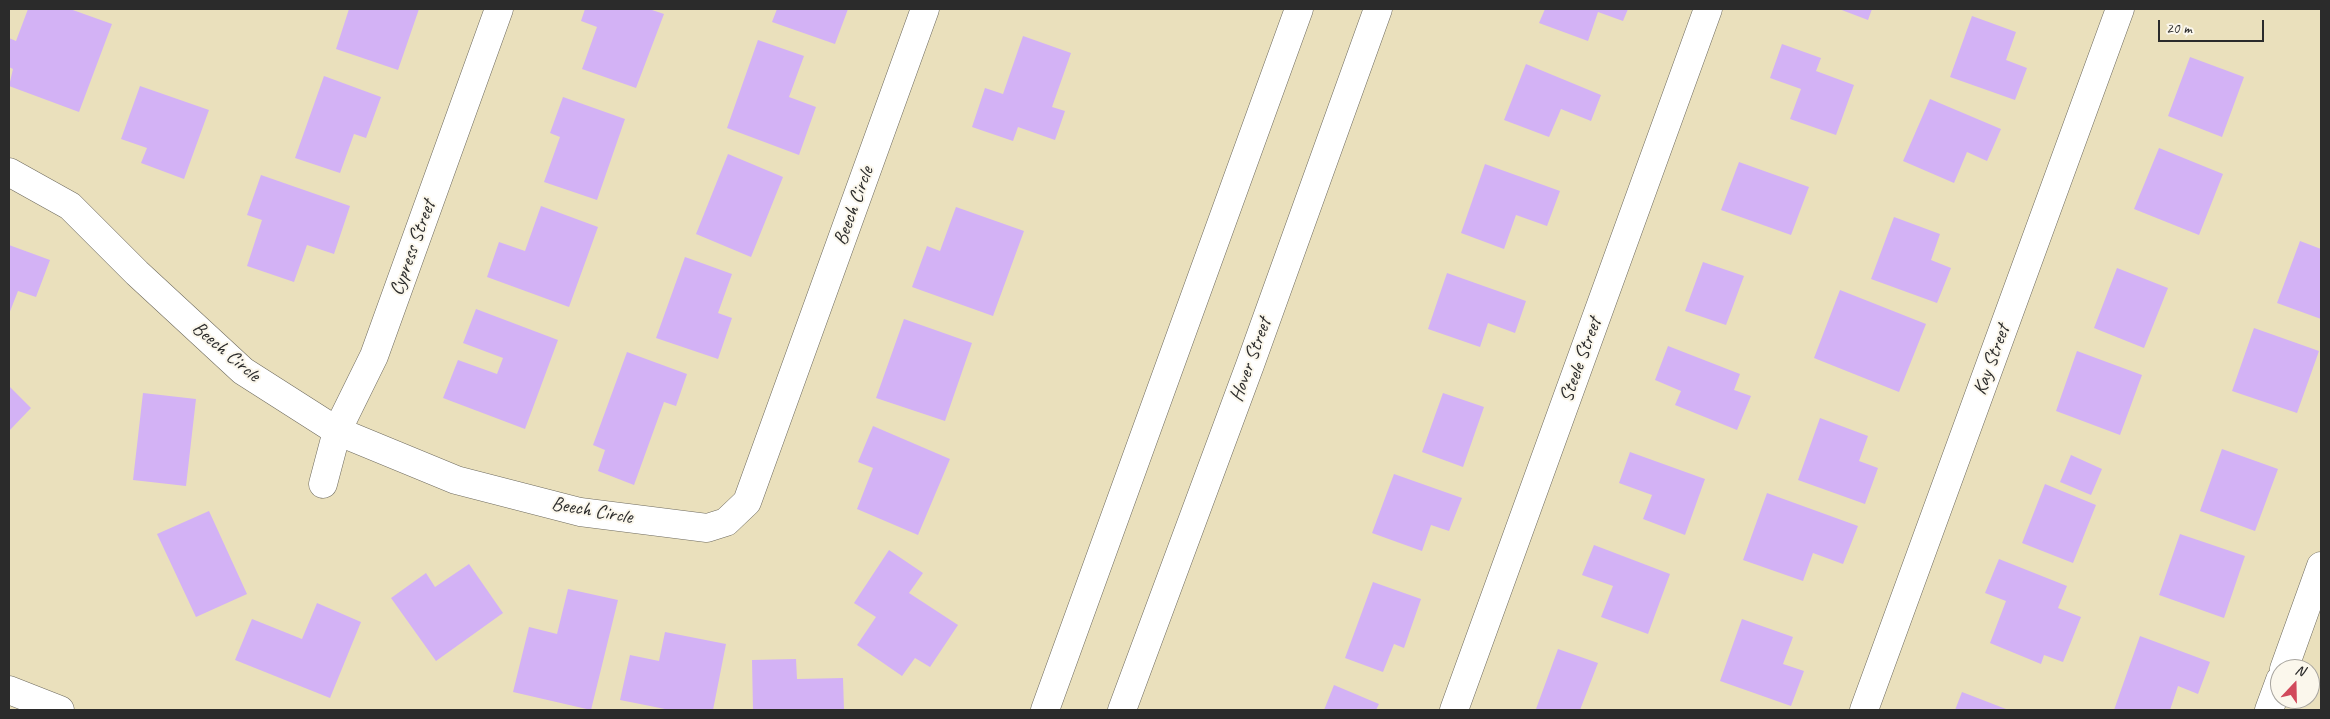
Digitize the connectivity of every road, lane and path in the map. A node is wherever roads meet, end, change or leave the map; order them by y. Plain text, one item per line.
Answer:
1 (499, 9) edge
2 (925, 9) edge
3 (1299, 9) edge
4 (1378, 9) edge
5 (1708, 9) edge
6 (2120, 9) edge
7 (9, 172) edge
8 (337, 431) junction
9 (324, 484) dead end
10 (2321, 566) edge
11 (2288, 659) edge
12 (9, 690) edge
13 (60, 710) edge
14 (1044, 710) edge
15 (1122, 710) edge
16 (1454, 710) edge
17 (1864, 710) edge

1 - 8 street, Cypress Street
2 - 8 street, Beech Circle
3 - 14 street
4 - 15 street, Hover Street
5 - 16 street, Steele Street
6 - 17 street, Kay Street
7 - 8 street, Beech Circle
8 - 9 street, Cypress Street
10 - 11 street
12 - 13 street

